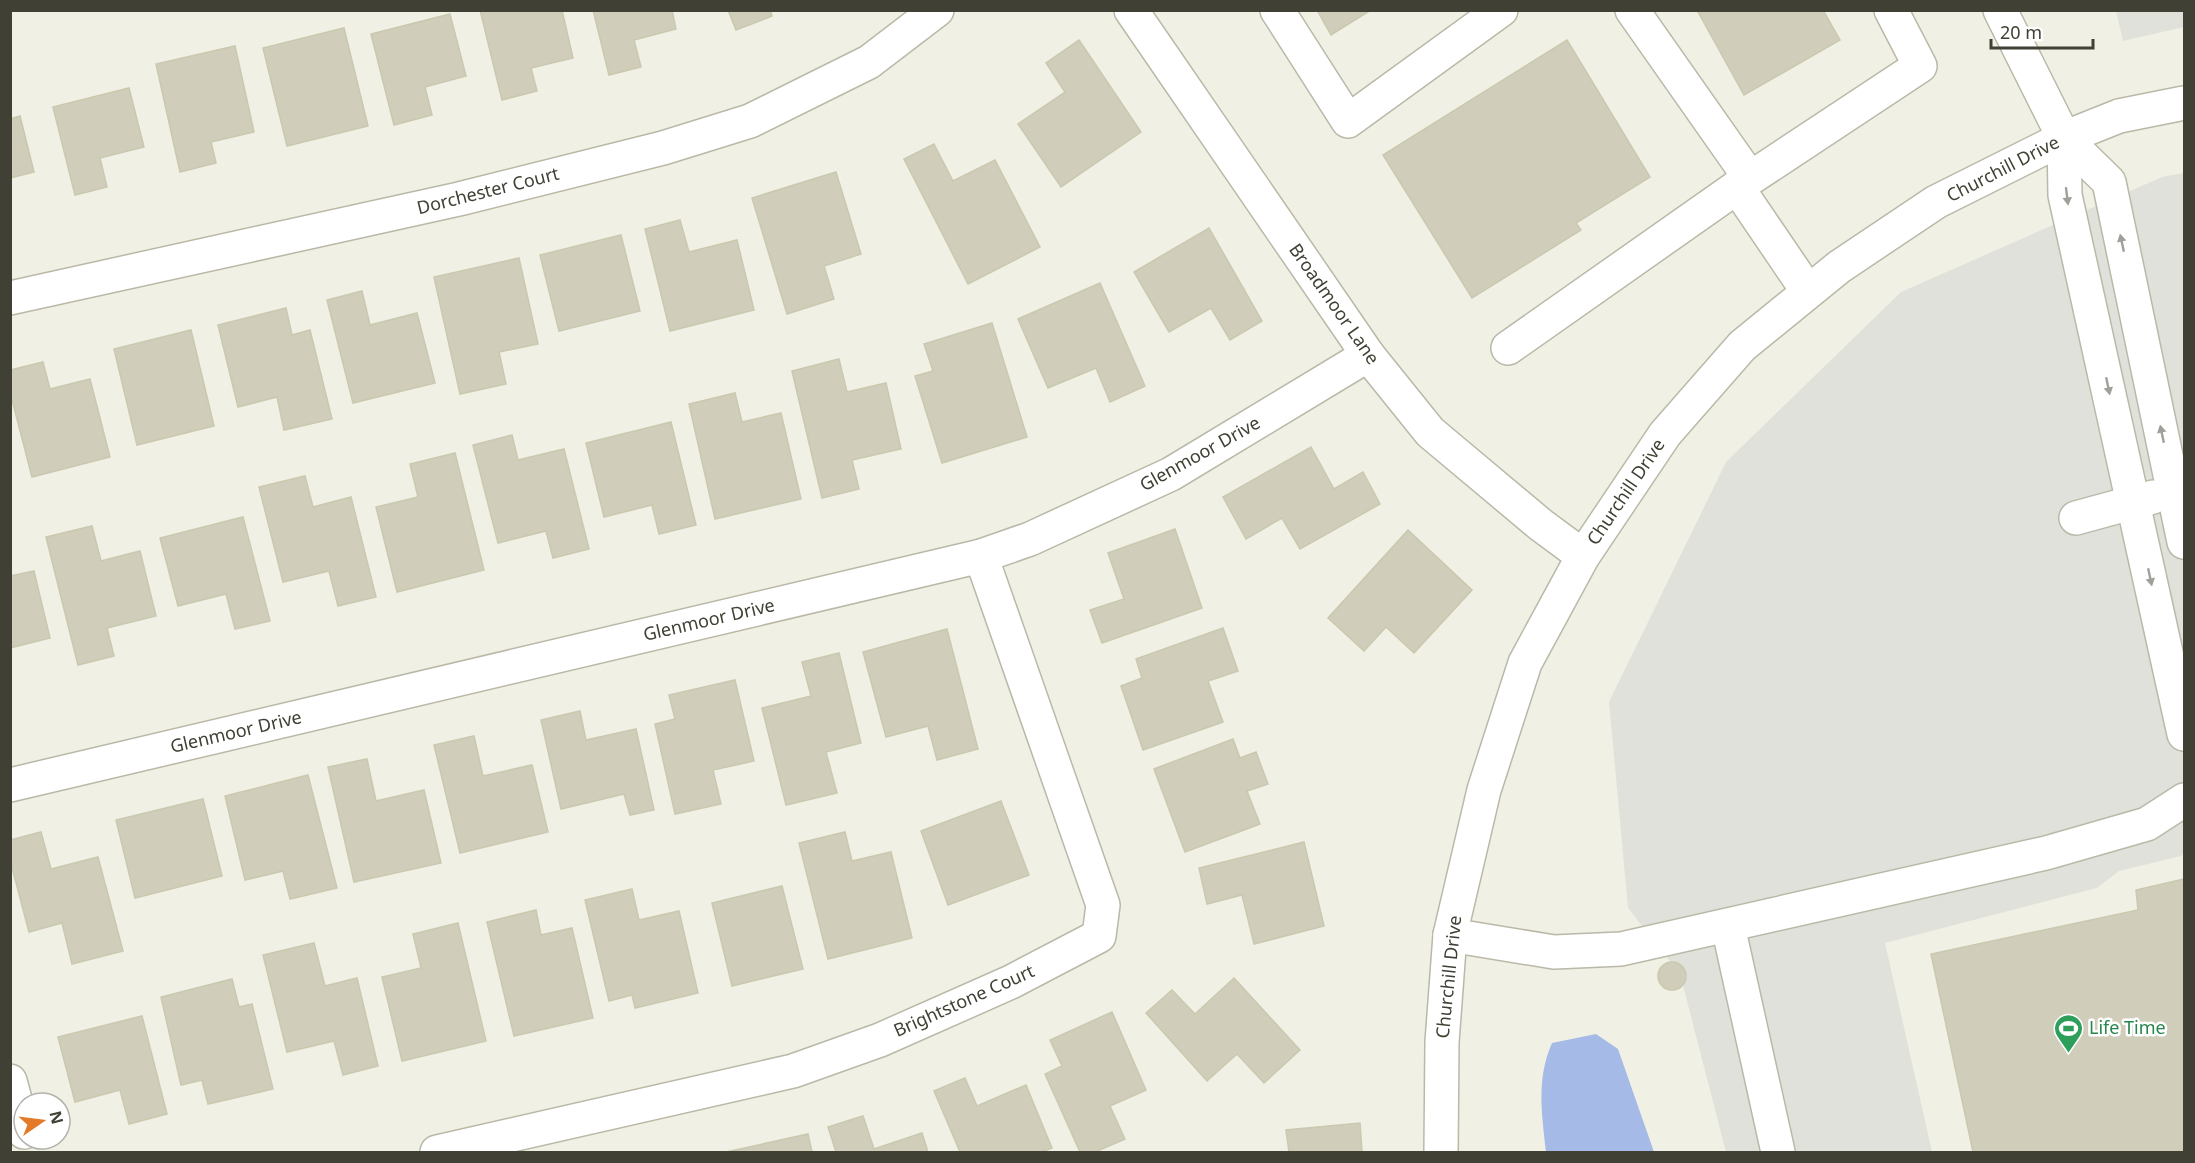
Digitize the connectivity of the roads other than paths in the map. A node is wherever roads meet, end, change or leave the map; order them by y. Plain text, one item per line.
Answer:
1 (937, 10) edge
2 (1131, 10) edge
3 (1277, 10) edge
4 (1501, 10) edge
5 (1632, 10) edge
6 (1892, 10) edge
7 (2000, 10) edge
8 (2184, 103) edge
9 (2064, 138) junction
10 (1744, 182) junction
11 (1807, 290) junction
12 (10, 298) edge
13 (1508, 348) dead end
14 (1368, 355) junction
15 (2179, 490) edge
16 (2133, 502) junction
17 (2076, 518) dead end
18 (2184, 542) edge
19 (981, 556) junction
20 (1583, 556) junction
21 (2184, 734) edge
22 (10, 785) edge
23 (2184, 800) edge
24 (1728, 926) junction
25 (1450, 935) junction
26 (437, 1152) edge
27 (1441, 1152) edge
28 (1778, 1152) edge

1 - 12 street, Dorchester Court
2 - 14 street, Broadmoor Lane
3 - 4 street
5 - 10 street
6 - 10 street
7 - 9 street
8 - 9 street, Churchill Drive
9 - 11 street, Churchill Drive
15 -> 9 street
9 -> 16 street
10 - 11 street
10 - 13 street
11 - 20 street, Churchill Drive
14 - 19 street, Glenmoor Drive
14 - 20 street, Broadmoor Lane
15 - 16 street
15 - 18 street
16 - 17 street
16 -> 21 street
19 - 22 street, Glenmoor Drive
19 - 26 street, Brightstone Court
20 - 25 street, Churchill Drive
23 - 24 street
24 - 25 street
24 - 28 street
25 - 27 street, Churchill Drive

